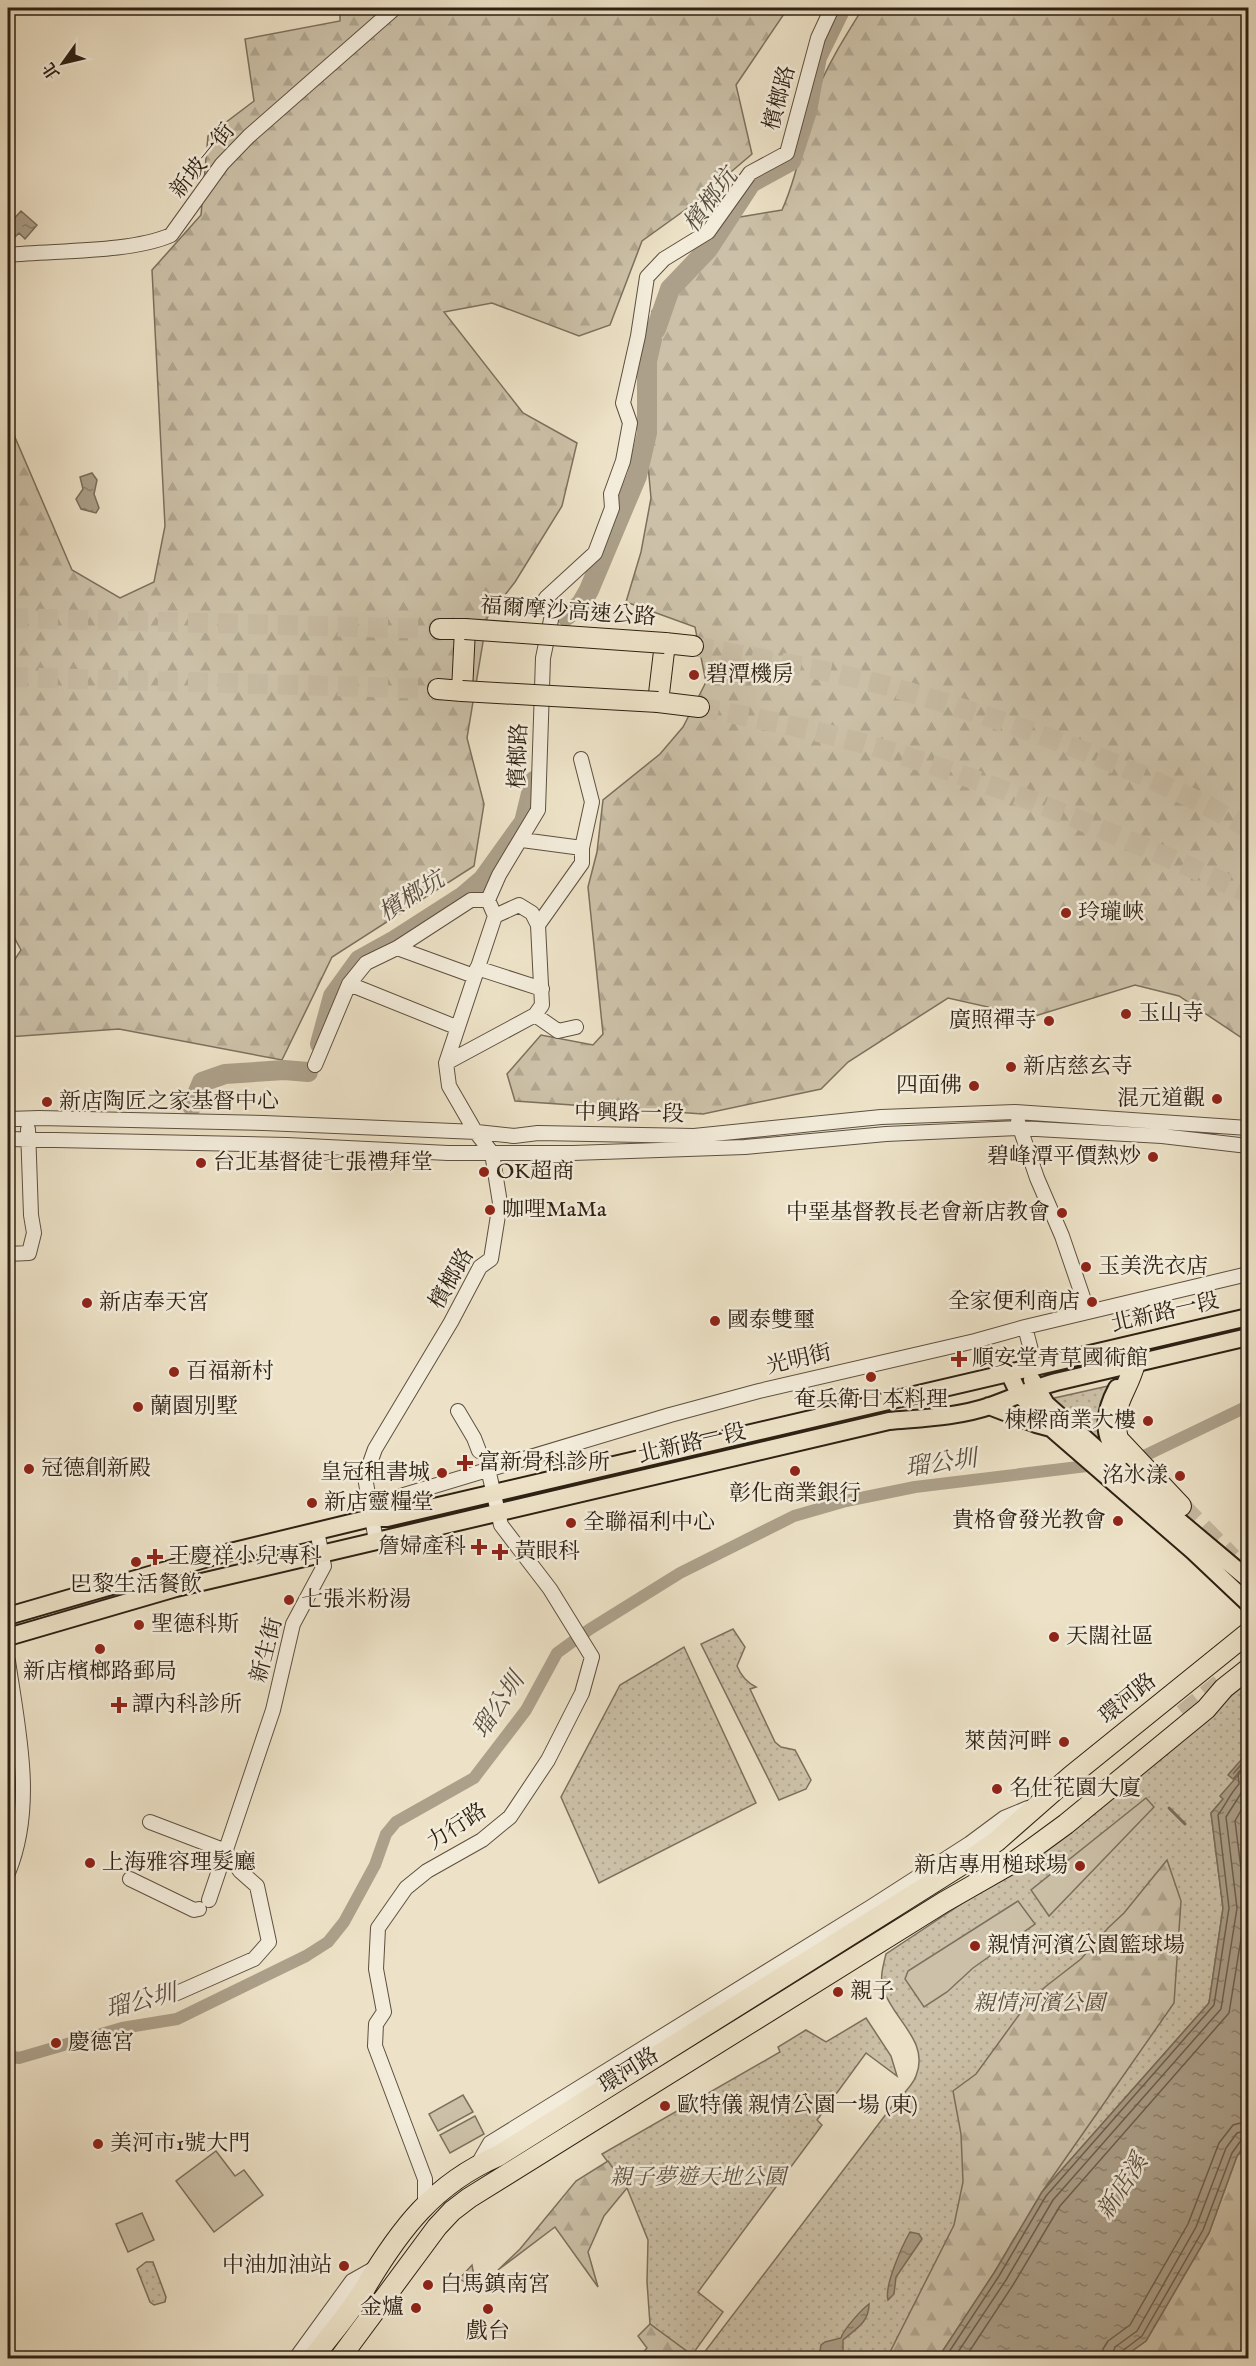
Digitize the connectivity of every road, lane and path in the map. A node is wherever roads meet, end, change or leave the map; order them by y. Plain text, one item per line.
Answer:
1 (395, 8) edge
2 (832, 8) edge
3 (8, 255) edge
4 (440, 628) tunnel mouth
5 (465, 629) junction
6 (665, 643) junction
7 (693, 646) tunnel mouth
8 (438, 690) tunnel mouth
9 (462, 691) junction
10 (658, 702) junction
11 (699, 707) tunnel mouth
12 (581, 759) dead end
13 (522, 840) junction
14 (582, 848) junction
15 (488, 900) junction
16 (495, 916) junction
17 (538, 925) junction
18 (397, 948) junction
19 (476, 972) junction
20 (349, 984) junction
21 (542, 989) junction
22 (535, 1015) junction
23 (456, 1027) junction
24 (576, 1027) dead end
25 (446, 1063) junction
26 (315, 1065) dead end
27 (1015, 1112) junction
28 (28, 1118) junction
29 (8, 1119) edge
30 (1019, 1128) junction
31 (1248, 1128) edge
32 (477, 1132) junction
33 (28, 1138) junction
34 (8, 1139) edge
35 (1248, 1146) edge
36 (492, 1153) junction
37 (8, 1254) edge
38 (1248, 1274) edge
39 (1088, 1312) junction
40 (1248, 1317) edge
41 (1025, 1327) junction
42 (1248, 1337) edge
43 (1135, 1363) junction
44 (1028, 1368) junction
45 (1009, 1372) junction
46 (1035, 1387) junction
47 (1019, 1394) junction
48 (989, 1407) junction
49 (458, 1411) dead end
50 (1051, 1428) junction
51 (479, 1451) dead end
52 (488, 1469) junction
53 (493, 1493) junction
54 (1154, 1500) junction
55 (1181, 1506) tunnel mouth
56 (497, 1513) junction
57 (371, 1518) junction
58 (317, 1532) junction
59 (376, 1541) junction
60 (323, 1554) junction
61 (1248, 1579) edge
62 (1248, 1603) edge
63 (8, 1616) edge
64 (1248, 1633) edge
65 (8, 1637) edge
66 (1248, 1648) edge
67 (8, 1661) edge
68 (1248, 1669) edge
69 (1183, 1714) tunnel mouth
70 (150, 1822) dead end
71 (226, 1851) junction
72 (8, 1873) edge
73 (990, 1875) junction
74 (130, 1879) dead end
75 (944, 1902) junction
76 (177, 1993) dead end
77 (425, 2204) junction
78 (375, 2268) junction
79 (296, 2358) edge
80 (313, 2358) edge
81 (340, 2358) edge

1 - 3 street, 新坡一街
2 - 13 street, 檳榔路
4 - 5 highway, 福爾摩沙高速公路
5 - 6 highway, 福爾摩沙高速公路, bridge
5 - 9 highway
6 - 7 highway, 福爾摩沙高速公路
6 - 10 highway
8 - 9 highway
9 - 10 highway, bridge
10 - 11 highway
12 - 14 street
13 - 14 street
13 - 15 street, 檳榔路
14 - 17 street
15 - 16 street
15 - 18 street
16 - 17 street
16 - 19 street, 檳榔路
17 - 21 street
18 - 19 street
18 - 20 street
19 - 21 street
19 - 23 street, 檳榔路
20 - 23 street
20 - 26 street
21 - 22 street
22 - 24 street
22 - 25 street
23 - 25 street, 檳榔路
25 - 32 street, 檳榔路
27 - 30 street
27 - 31 street, 中興路一段
27 - 32 street, 中興路一段
28 - 29 street, 中興路一段
28 - 32 street, 中興路一段
28 - 33 street
30 - 35 street, 中興路一段
30 - 36 street, 中興路一段
30 - 39 street
32 - 36 street, 檳榔路
33 - 34 street, 中興路一段
33 - 36 street, 中興路一段
33 - 37 street
36 - 57 street, 檳榔路
38 - 39 street, 光明街
39 - 41 street, 光明街
40 - 44 main road, 北新路一段
41 - 44 street
41 - 52 street, 光明街
42 - 43 main road, 北新路一段
43 - 46 main road, 北新路一段
43 - 54 main road
43 - 55 highway
44 - 45 main road, 北新路一段
44 - 46 main road
45 - 47 main road
45 - 53 main road, 北新路一段
46 - 47 main road, 北新路一段
46 - 54 main road
47 - 48 main road, 北新路一段
47 - 50 main road
48 - 50 main road
48 - 56 main road, 北新路一段
49 - 51 street
50 - 62 main road
52 - 53 street, 力行路
52 - 57 street, 光明街
53 - 56 street, 力行路
53 - 57 main road, 北新路一段
54 - 61 main road
56 - 59 main road, 北新路一段
56 - 77 street, 力行路
57 - 58 main road, 北新路一段
57 - 59 street, 檳榔路
58 - 60 street
58 - 63 main road, 北新路一段
59 - 60 main road, 北新路一段
60 - 65 main road, 北新路一段
60 - 71 street, 新生街
64 - 77 highway, 環河路
66 - 75 highway
67 - 72 street
68 - 73 highway
69 - 73 highway
70 - 71 street
71 - 74 street, 新生街
71 - 76 street
73 - 75 highway, 環河路
75 - 81 highway, 環河路
77 - 78 highway, 環河路
78 - 79 street, 環河路
78 - 80 highway, 環河路

